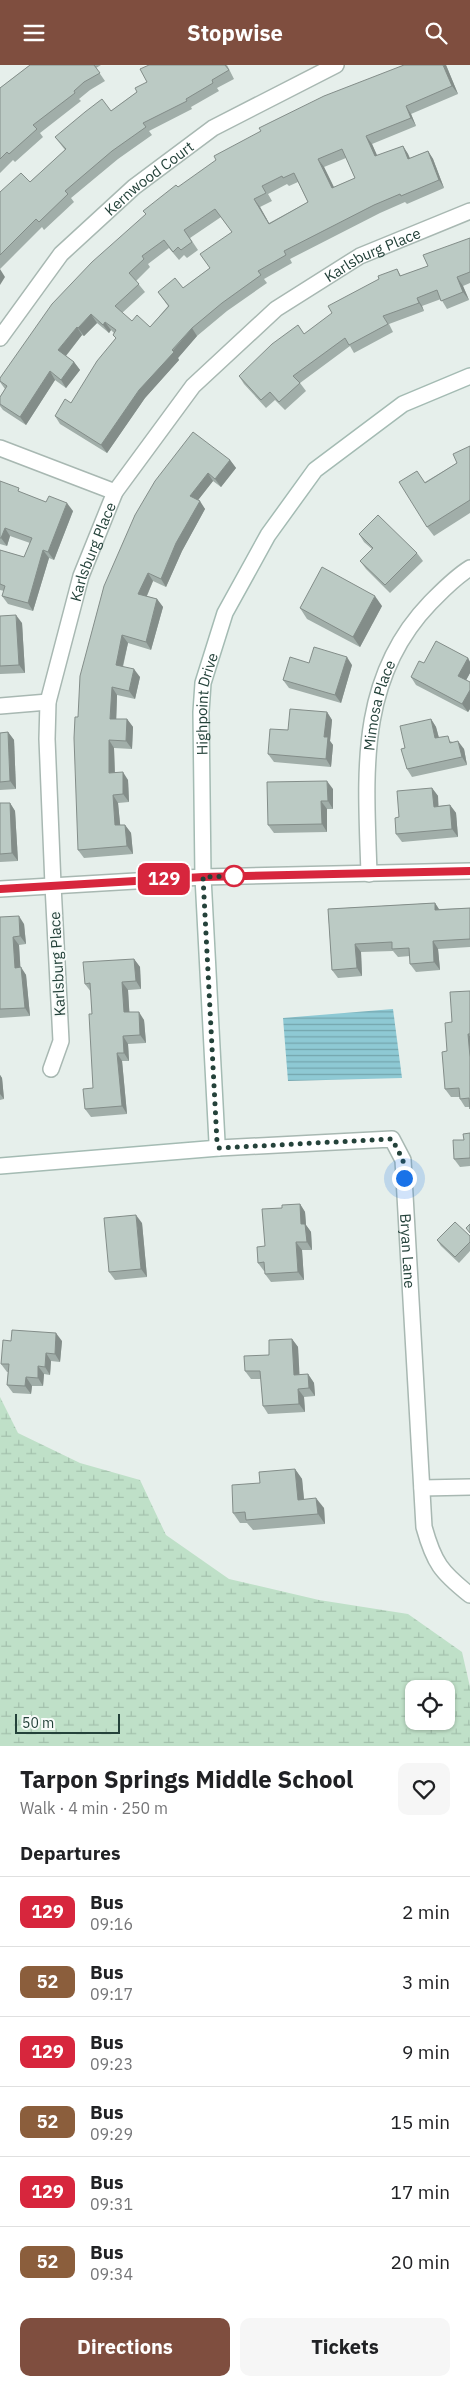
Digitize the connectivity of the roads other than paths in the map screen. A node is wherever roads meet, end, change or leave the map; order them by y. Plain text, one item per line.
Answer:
1 (336, 65) edge
2 (470, 211) edge
3 (0, 338) edge
4 (470, 376) edge
5 (0, 448) edge
6 (115, 492) junction
7 (470, 568) edge
8 (48, 703) junction
9 (0, 706) edge
10 (470, 871) edge
11 (370, 874) junction
12 (203, 877) junction
13 (52, 885) junction
14 (0, 889) edge
15 (50, 1069) dead end
16 (219, 1148) junction
17 (0, 1166) edge
18 (470, 1487) edge
19 (422, 1488) junction
20 (470, 1595) edge

1 - 3 street, Kernwood Court
2 - 6 street, Karlsburg Place
4 - 12 street, Highpoint Drive
5 - 6 street
6 - 8 street, Karlsburg Place
7 - 11 street, Mimosa Place
8 - 9 street
8 - 13 street, Karlsburg Place
10 - 11 street
11 - 12 street
12 - 13 street
12 - 16 street, Highpoint Drive
13 - 14 street
13 - 15 street, Karlsburg Place
16 - 17 street, Bryan Lane
16 - 19 street, Bryan Lane
18 - 19 street
19 - 20 street, Bryan Lane

